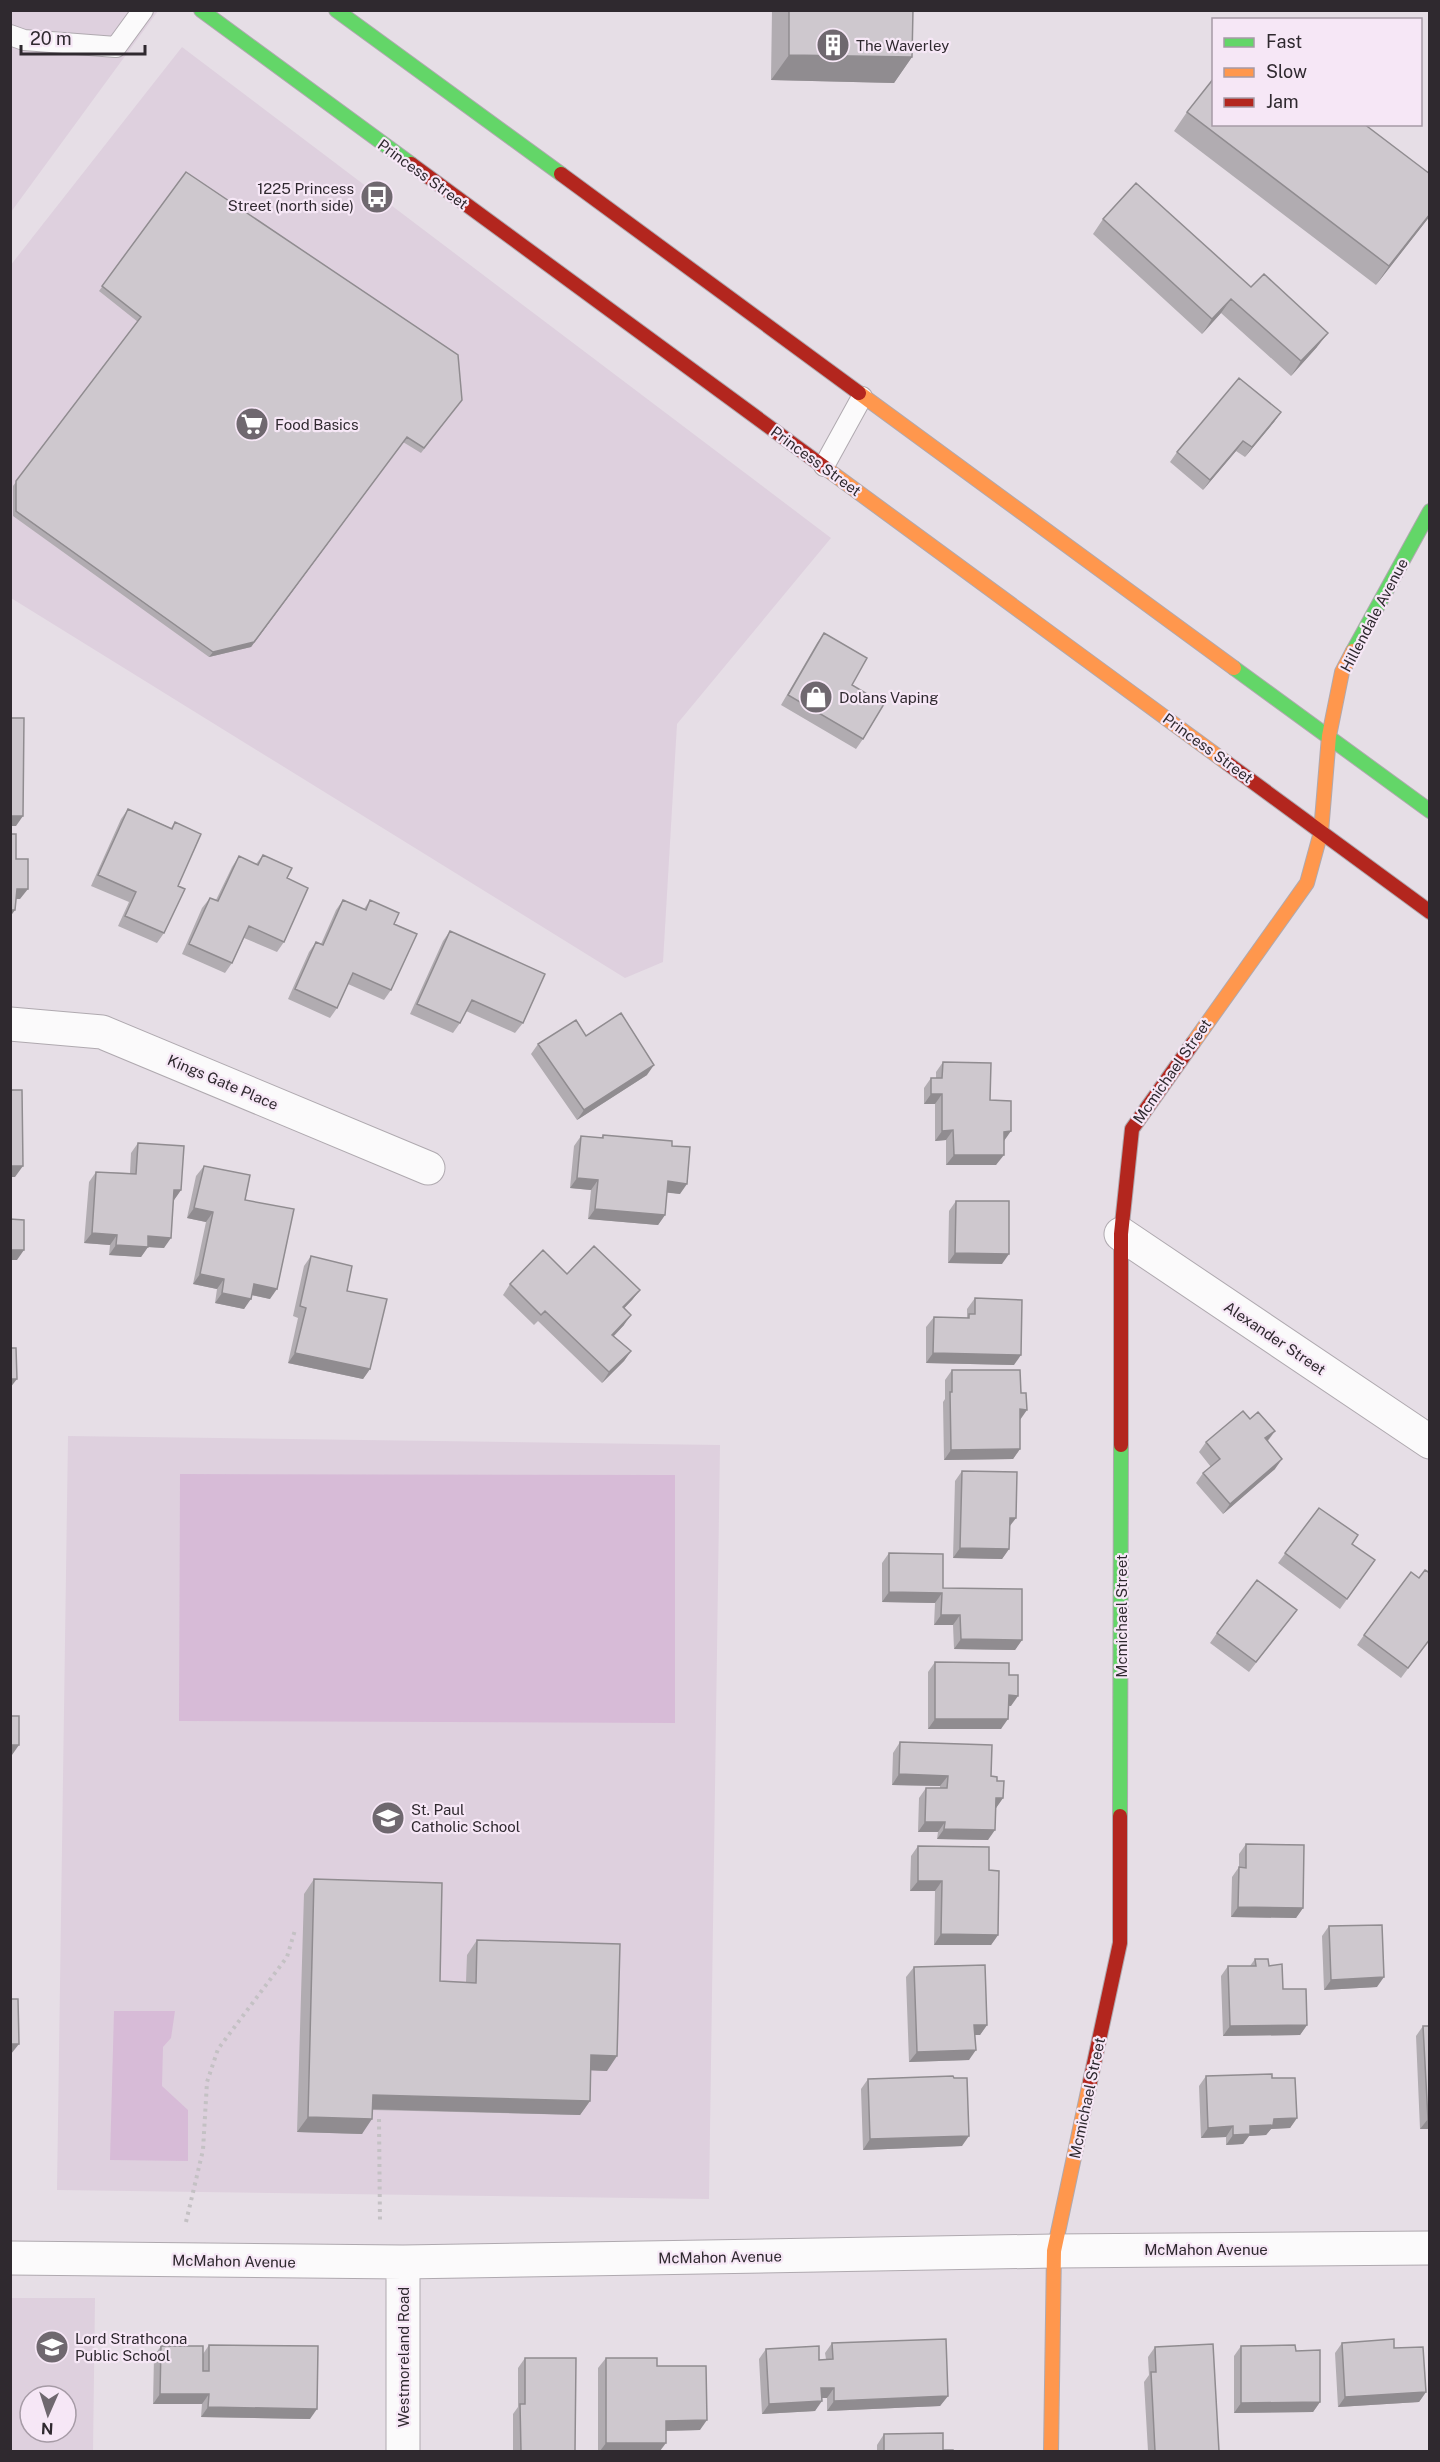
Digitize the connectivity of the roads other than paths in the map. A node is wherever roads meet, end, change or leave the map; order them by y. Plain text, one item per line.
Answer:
1 (143, 10) edge
2 (201, 10) edge
3 (336, 10) edge
4 (10, 35) edge
5 (862, 397) junction
6 (824, 466) junction
7 (1430, 511) edge
8 (1329, 736) junction
9 (1430, 811) edge
10 (1322, 832) junction
11 (1430, 912) edge
12 (10, 1024) edge
13 (428, 1168) dead end
14 (1121, 1234) junction
15 (1430, 1442) edge
16 (1430, 2247) edge
17 (1054, 2251) junction
18 (10, 2258) edge
19 (404, 2262) junction
20 (403, 2451) edge
21 (1051, 2451) edge

1 - 4 lane
2 - 6 main road, Princess Street
3 - 5 main road
5 - 6 lane
5 - 8 main road
6 - 10 main road, Princess Street
7 - 8 main road, Hillendale Avenue
8 - 9 main road
8 - 10 main road, Hillendale Avenue
10 - 11 main road, Princess Street
10 - 14 main road, Mcmichael Street
12 - 13 street, Kings Gate Place
14 - 15 street, Alexander Street
14 - 17 main road, Mcmichael Street
16 - 17 street, McMahon Avenue
17 - 19 street, McMahon Avenue
17 - 21 main road, Mcmichael Street
18 - 19 street, McMahon Avenue
19 - 20 street, Westmoreland Road

